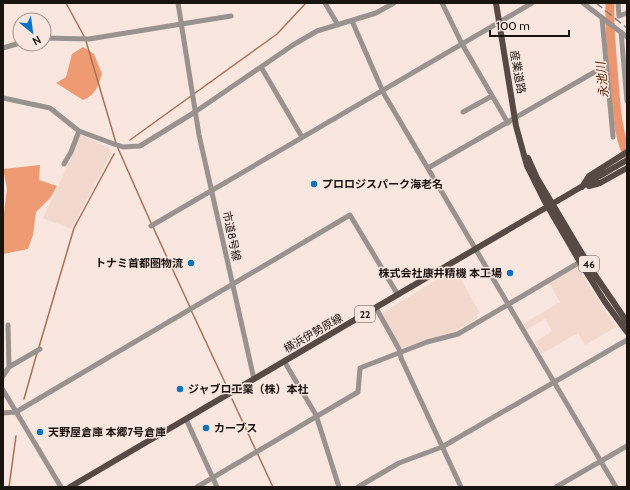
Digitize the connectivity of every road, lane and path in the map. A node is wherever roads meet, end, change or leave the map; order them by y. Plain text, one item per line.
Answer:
1 (178, 3) edge
2 (325, 3) edge
3 (394, 3) edge
4 (442, 3) edge
5 (496, 3) edge
6 (532, 3) edge
7 (584, 3) edge
8 (618, 3) edge
9 (627, 13) edge
10 (231, 16) dead end
11 (603, 18) junction
12 (352, 21) junction
13 (499, 22) junction
14 (181, 24) junction
15 (338, 25) junction
16 (619, 31) junction
17 (627, 36) edge
18 (52, 38) edge
19 (462, 44) junction
20 (261, 66) junction
21 (605, 66) junction
22 (382, 90) junction
23 (492, 96) junction
24 (3, 98) edge
25 (627, 101) edge
26 (196, 112) junction
27 (463, 112) dead end
28 (516, 119) junction
29 (508, 123) junction
30 (80, 132) junction
31 (302, 137) junction
32 (613, 137) dead end
33 (627, 152) edge
34 (627, 160) edge
35 (64, 164) dead end
36 (428, 168) junction
37 (625, 170) edge
38 (582, 188) junction
39 (212, 190) junction
40 (551, 206) junction
41 (152, 226) dead end
42 (476, 249) junction
43 (580, 262) junction
44 (232, 285) junction
45 (398, 295) junction
46 (508, 303) junction
47 (376, 308) junction
48 (627, 322) edge
49 (8, 325) dead end
50 (627, 332) edge
51 (627, 340) edge
52 (40, 349) dead end
53 (400, 353) junction
54 (284, 361) junction
55 (9, 367) junction
56 (3, 376) edge
57 (254, 379) junction
58 (554, 382) junction
59 (3, 390) edge
60 (16, 412) junction
61 (3, 413) edge
62 (316, 415) junction
63 (186, 419) junction
64 (627, 446) edge
65 (442, 447) junction
66 (601, 461) junction
67 (212, 478) junction
68 (61, 487) edge
69 (70, 487) edge
70 (197, 487) edge
71 (217, 487) edge
72 (339, 487) edge
73 (358, 487) edge
74 (461, 487) edge
75 (556, 487) edge
76 (616, 487) edge

1 - 14 street, 市道8号線
2 - 15 street
3 - 12 street
4 - 19 street
5 - 13 main road, 産業道路 / 46
6 - 13 street
7 - 11 street
8 - 9 street
10 - 14 street
11 - 16 street
11 - 21 street
12 - 15 street
12 - 22 street
13 - 19 street
13 - 28 main road, 産業道路 / 46
14 - 18 street
14 - 26 street, 市道8号線
15 - 20 street
16 - 17 street
16 - 25 street
19 - 22 street
19 - 23 street
20 - 26 street
20 - 31 street
21 - 28 street
21 - 32 street
22 - 31 street
22 - 36 street
23 - 27 street
23 - 29 street
24 - 30 street
26 - 30 street
26 - 39 street, 市道8号線
28 - 29 street
28 - 40 main road, 産業道路 / 46
29 - 36 street
30 - 35 street
31 - 39 street
33 - 38 main road
34 - 38 main road, 横浜伊勢原線 / 22
36 - 42 street
37 - 38 main road
38 - 40 main road, 横浜伊勢原線 / 22
39 - 41 street
39 - 44 street, 市道8号線
40 - 42 main road, 横浜伊勢原線 / 22
40 - 43 main road, 46
40 - 48 main road, 46
42 - 45 main road, 横浜伊勢原線 / 22
42 - 46 street
43 - 46 street
43 - 50 main road, 46
44 - 45 street
44 - 57 street, 市道8号線
44 - 60 street
45 - 47 main road, 横浜伊勢原線 / 22
46 - 53 street
46 - 58 street
47 - 53 street
47 - 54 main road, 横浜伊勢原線 / 22
49 - 55 street
51 - 58 street
52 - 55 street
53 - 62 street
53 - 65 street
54 - 57 main road, 横浜伊勢原線 / 22
54 - 62 street
55 - 56 street
57 - 63 main road, 横浜伊勢原線 / 22
58 - 65 street
58 - 66 street
59 - 60 street
60 - 61 street
60 - 68 street
62 - 67 street
62 - 72 street
63 - 67 street
63 - 69 main road, 横浜伊勢原線 / 22
64 - 66 street
65 - 73 street
65 - 74 street
66 - 75 street
66 - 76 street
67 - 70 street
67 - 71 street

